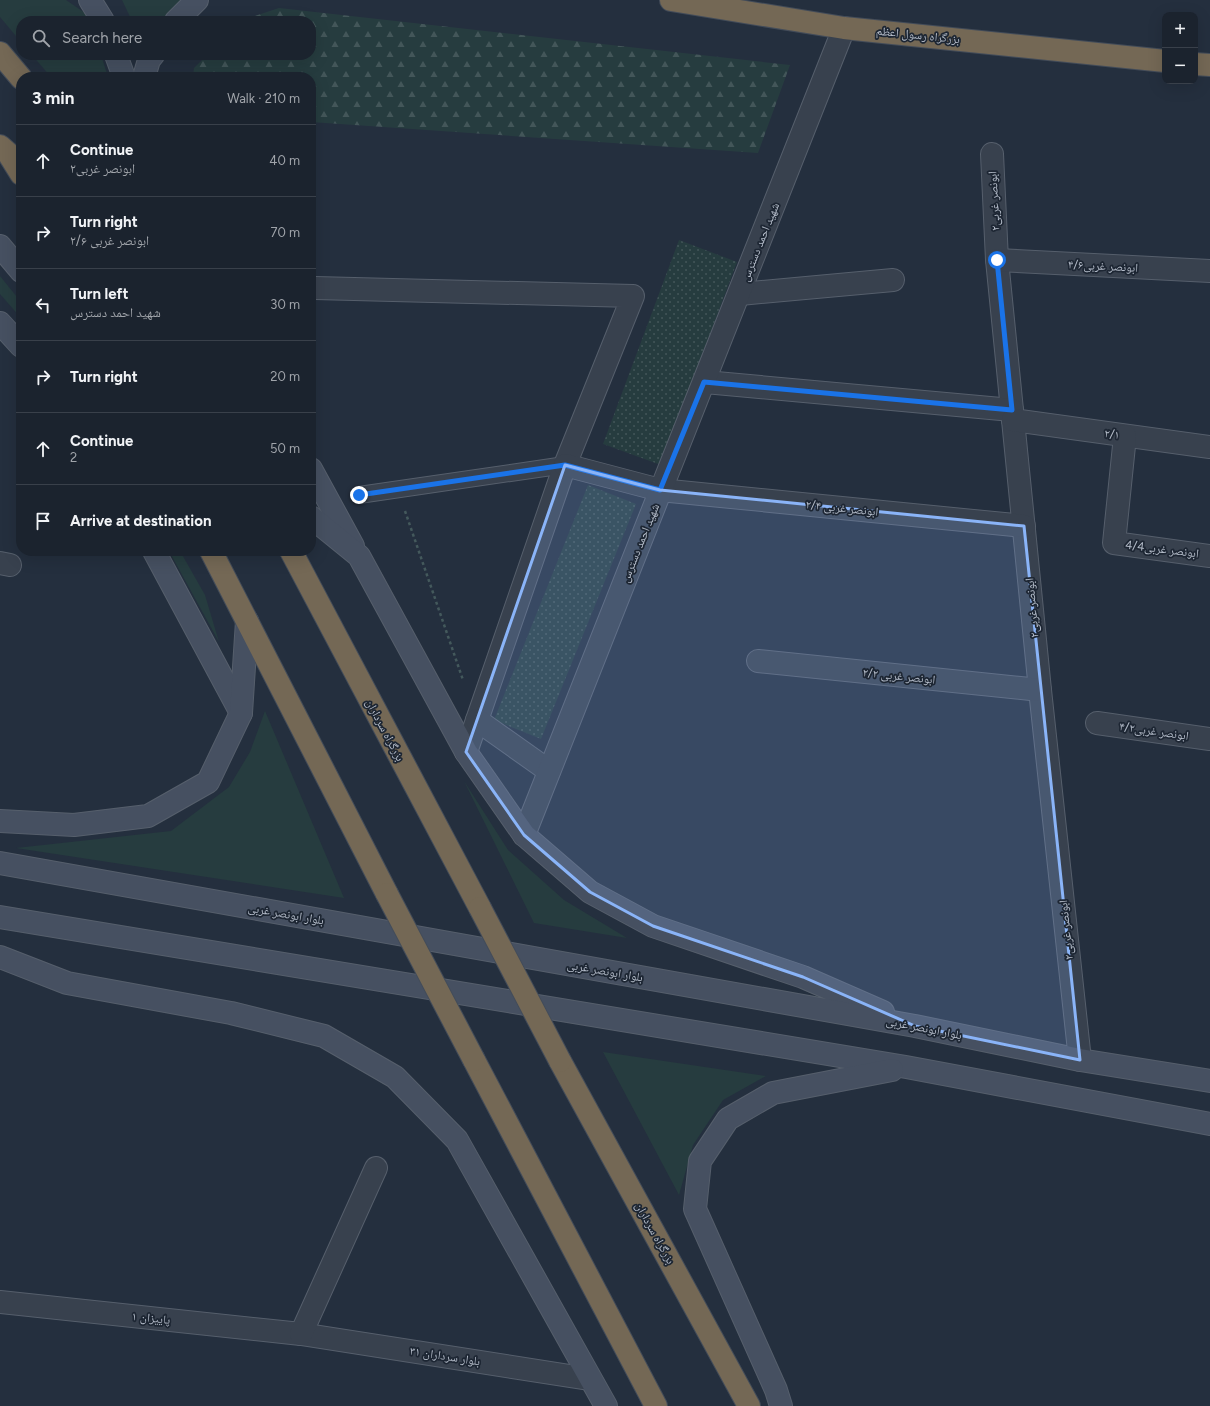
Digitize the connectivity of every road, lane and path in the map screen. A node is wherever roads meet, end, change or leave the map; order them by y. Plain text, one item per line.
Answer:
1 (90, 0) edge
2 (197, 0) edge
3 (671, 0) edge
4 (100, 16) edge
5 (181, 16) edge
6 (844, 28) junction
7 (0, 53) edge
8 (118, 60) edge
9 (149, 60) edge
10 (1162, 61) edge
11 (1198, 64) edge
12 (1210, 65) edge
13 (16, 72) edge
14 (122, 72) edge
15 (145, 72) edge
16 (0, 146) edge
17 (992, 154) dead end
18 (16, 166) edge
19 (0, 246) edge
20 (997, 260) junction
21 (16, 265) edge
22 (1210, 271) edge
23 (892, 280) dead end
24 (316, 288) edge
25 (740, 294) junction
26 (0, 323) edge
27 (16, 341) edge
28 (704, 382) junction
29 (1013, 415) junction
30 (1125, 436) junction
31 (1210, 447) edge
32 (565, 465) junction
33 (316, 478) edge
34 (397, 490) junction
35 (660, 490) junction
36 (359, 495) dead end
37 (316, 521) edge
38 (1024, 526) junction
39 (157, 556) edge
40 (214, 556) edge
41 (294, 556) edge
42 (359, 556) junction
43 (1210, 556) edge
44 (247, 621) junction
45 (758, 661) dead end
46 (464, 683) dead end
47 (1040, 690) junction
48 (241, 713) junction
49 (477, 720) junction
50 (1097, 723) dead end
51 (1210, 739) edge
52 (466, 752) junction
53 (549, 771) junction
54 (0, 821) edge
55 (524, 835) junction
56 (0, 863) edge
57 (0, 917) edge
58 (0, 957) edge
59 (915, 1026) junction
60 (1080, 1060) junction
61 (906, 1067) junction
62 (1210, 1081) edge
63 (1210, 1124) edge
64 (376, 1168) dead end
65 (0, 1302) edge
66 (301, 1334) junction
67 (589, 1379) junction
68 (606, 1406) edge
69 (656, 1406) edge
70 (749, 1406) edge
71 (781, 1406) edge

1 - 4 main road
2 - 5 main road
3 - 6 highway, بزرگراه رسول اعظم
6 - 10 highway, بزرگراه رسول اعظم
6 - 25 street, شهید احمد دسترس
7 - 13 highway
8 - 14 main road
9 - 15 main road
11 - 12 highway
16 - 18 highway
17 - 20 street, ۲ابونصر غربی
19 - 21 main road
20 - 22 street, ۴/۶ابونصر غربی
20 - 29 street, ۲ابونصر غربی
23 - 25 street
24 - 32 street
25 - 28 street, شهید احمد دسترس
26 - 27 main road
28 - 29 street, ۲/۱
28 - 35 street, شهید احمد دسترس
29 - 30 street, ۲/۱
29 - 38 street, ۲ابونصر غربی
30 - 31 street, ۲/۱
30 - 43 street, 4/4ابونصر غربی
32 - 34 lane
32 - 35 street, ابونصر غربی ۲/۴
32 - 49 street
33 - 42 main road
34 - 36 lane
34 - 46 path
35 - 38 street, ابونصر غربی ۲/۴
35 - 53 street, شهید احمد دسترس
37 - 42 main road
38 - 47 street, ۲ابونصر غربی
39 - 48 main road
40 - 44 highway
41 - 70 highway, بزرگراه سرداران, bridge
42 - 52 main road
44 - 48 main road
44 - 69 highway, bridge
45 - 47 street, ابونصر غربی ۲/۲
47 - 60 street, ۲ابونصر غربی
48 - 54 main road
49 - 52 street
49 - 53 street
50 - 51 street, ۴/۲ابونصر غربی
52 - 55 main road
53 - 55 street, شهید احمد دسترس
55 - 59 main road
56 - 59 main road, بلوار ابونصر غربی
57 - 61 main road
58 - 67 main road
59 - 60 main road, بلوار ابونصر غربی
60 - 62 main road, بلوار ابونصر غربی
61 - 63 main road
61 - 71 main road
64 - 66 street
65 - 66 street, پاییزان ۱
66 - 67 street, بلوار سرداران ۳۱
67 - 68 main road

